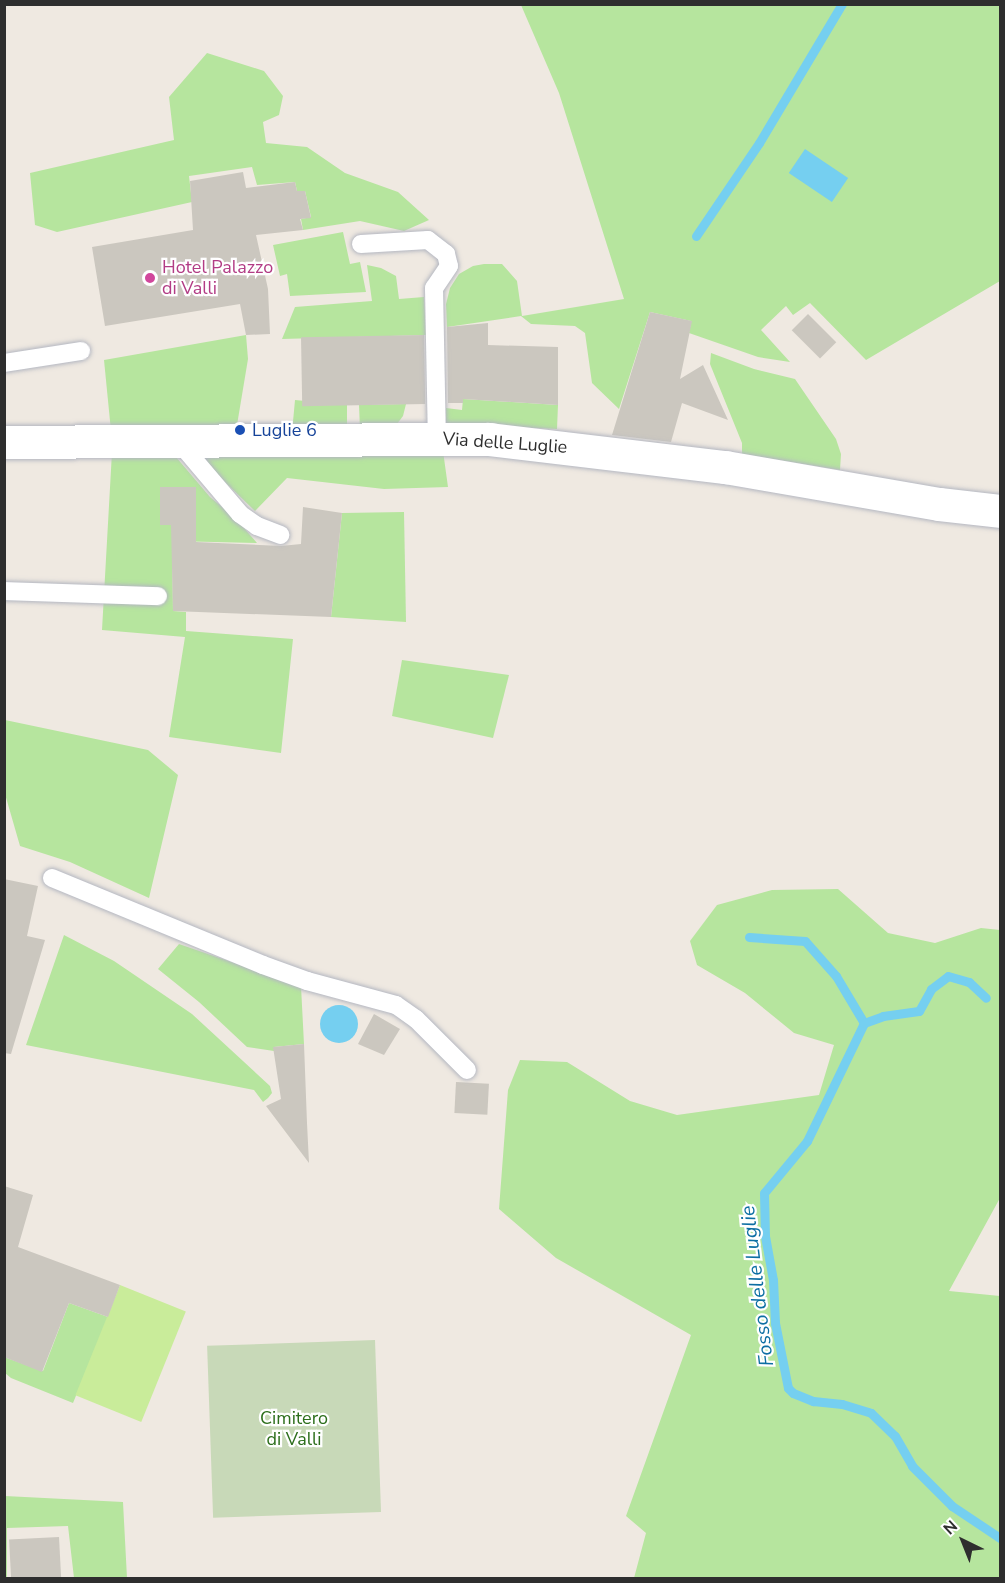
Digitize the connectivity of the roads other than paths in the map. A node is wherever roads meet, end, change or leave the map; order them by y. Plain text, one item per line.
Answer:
1 (361, 244) dead end
2 (81, 351) dead end
3 (4, 363) edge
4 (437, 438) junction
5 (4, 442) edge
6 (179, 442) junction
7 (1000, 511) edge
8 (280, 535) dead end
9 (4, 591) edge
10 (158, 596) dead end
11 (52, 878) dead end
12 (467, 1070) dead end

1 - 4 lane
2 - 3 lane
4 - 6 street, Via delle Luglie
4 - 7 street, Via delle Luglie
5 - 6 street, Via delle Luglie
6 - 8 lane
9 - 10 lane
11 - 12 lane

